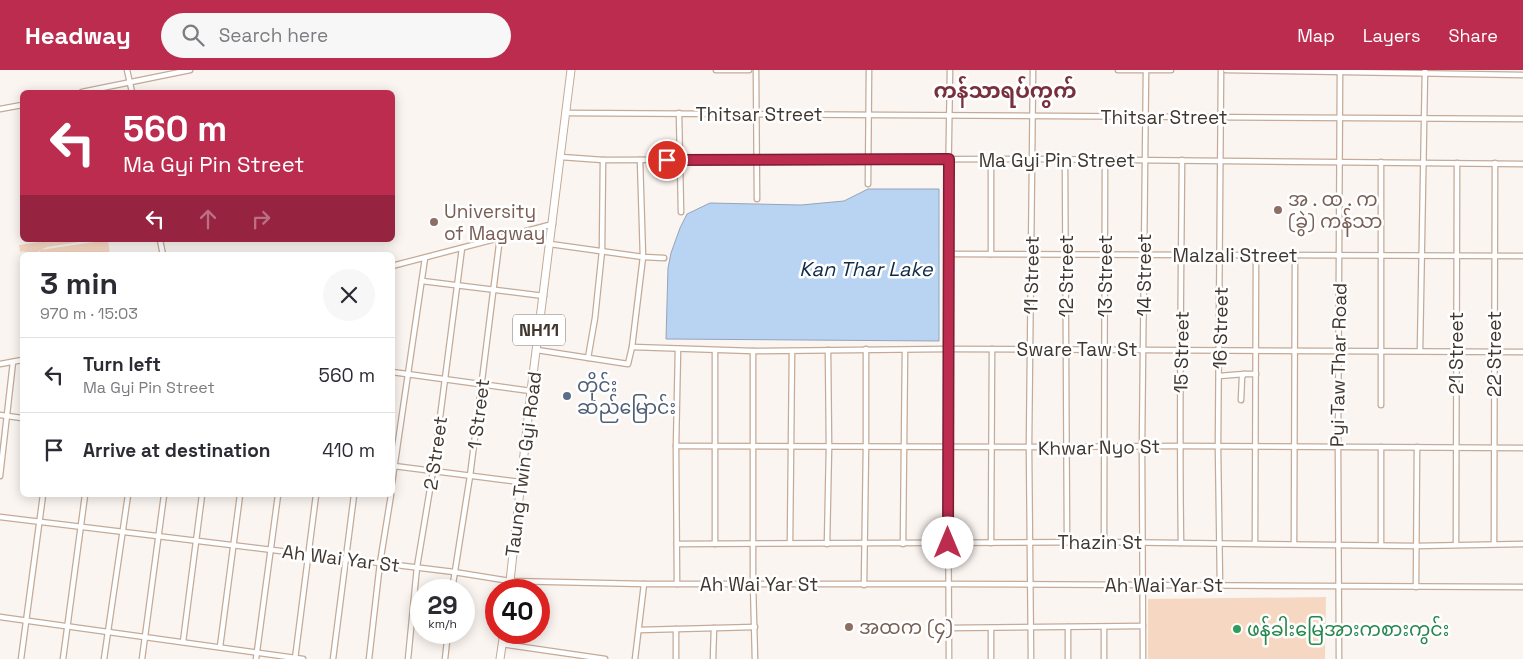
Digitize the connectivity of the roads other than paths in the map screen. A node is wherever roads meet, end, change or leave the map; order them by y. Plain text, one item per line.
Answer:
1 (127, 70) edge
2 (190, 70) edge
3 (571, 70) edge
4 (749, 70) edge
5 (756, 70) edge
6 (869, 70) edge
7 (950, 70) edge
8 (1033, 70) edge
9 (1118, 70) edge
10 (1146, 70) edge
11 (1171, 70) edge
12 (1222, 70) edge
13 (1226, 70) edge
14 (1262, 70) edge
15 (1300, 70) edge
16 (1340, 70) edge
17 (716, 71) edge
18 (1425, 72) edge
19 (1449, 72) edge
20 (1473, 72) edge
21 (1496, 72) edge
22 (1523, 75) edge
23 (130, 83) junction
24 (93, 90) edge
25 (132, 90) edge
26 (20, 105) edge
27 (0, 109) edge
28 (566, 113) junction
29 (679, 113) junction
30 (755, 114) junction
31 (868, 115) junction
32 (949, 115) junction
33 (1032, 116) junction
34 (1146, 117) junction
35 (1221, 117) junction
36 (1340, 118) junction
37 (1424, 118) junction
38 (1523, 119) edge
39 (561, 157) junction
40 (680, 159) junction
41 (756, 159) junction
42 (949, 159) junction
43 (991, 159) junction
44 (1032, 159) junction
45 (1065, 159) junction
46 (603, 160) junction
47 (640, 160) junction
48 (868, 160) junction
49 (1105, 160) junction
50 (1145, 160) junction
51 (1182, 160) junction
52 (1221, 161) junction
53 (1340, 162) junction
54 (1381, 162) junction
55 (1423, 163) junction
56 (1457, 163) junction
57 (1495, 163) junction
58 (1523, 164) edge
59 (868, 184) dead end
60 (757, 199) dead end
61 (681, 212) dead end
62 (553, 224) junction
63 (500, 238) junction
64 (550, 244) junction
65 (462, 248) junction
66 (602, 251) junction
67 (948, 254) junction
68 (991, 254) junction
69 (1031, 254) junction
70 (1066, 254) junction
71 (1105, 254) junction
72 (1144, 255) junction
73 (1181, 255) junction
74 (1221, 255) junction
75 (1256, 255) junction
76 (1295, 255) junction
77 (1339, 255) junction
78 (1381, 255) junction
79 (1421, 255) junction
80 (1457, 255) junction
81 (1494, 256) junction
82 (1523, 256) edge
83 (643, 257) junction
84 (425, 258) junction
85 (664, 258) dead end
86 (395, 265) edge
87 (422, 281) junction
88 (457, 286) junction
89 (494, 290) junction
90 (544, 296) junction
91 (632, 347) junction
92 (678, 349) junction
93 (866, 349) junction
94 (947, 349) junction
95 (992, 349) junction
96 (1030, 349) junction
97 (1066, 349) junction
98 (536, 350) junction
99 (715, 350) junction
100 (828, 350) junction
101 (905, 350) junction
102 (1105, 350) junction
103 (1144, 350) junction
104 (1181, 350) junction
105 (1220, 350) junction
106 (1256, 350) junction
107 (1294, 350) junction
108 (753, 351) junction
109 (792, 351) junction
110 (1339, 351) junction
111 (1381, 351) junction
112 (1420, 351) junction
113 (1456, 351) junction
114 (1494, 352) junction
115 (1523, 352) edge
116 (588, 358) junction
117 (20, 360) edge
118 (13, 362) junction
119 (0, 364) edge
120 (395, 372) edge
121 (408, 374) junction
122 (1244, 374) junction
123 (1256, 374) junction
124 (1219, 376) junction
125 (445, 379) junction
126 (482, 384) junction
127 (531, 391) junction
128 (1241, 400) dead end
129 (1381, 405) dead end
130 (0, 415) edge
131 (8, 416) junction
132 (20, 418) edge
133 (676, 446) junction
134 (715, 446) junction
135 (752, 446) junction
136 (829, 446) junction
137 (866, 446) junction
138 (904, 446) junction
139 (1104, 446) junction
140 (1142, 446) junction
141 (1179, 446) junction
142 (1381, 446) junction
143 (791, 447) junction
144 (948, 447) junction
145 (991, 447) junction
146 (1029, 447) junction
147 (1066, 447) junction
148 (1218, 447) junction
149 (1256, 447) junction
150 (1294, 447) junction
151 (1338, 447) junction
152 (1417, 447) junction
153 (1455, 447) junction
154 (1493, 448) junction
155 (1523, 448) edge
156 (395, 459) edge
157 (395, 466) edge
158 (433, 471) junction
159 (0, 476) edge
160 (470, 476) junction
161 (520, 482) junction
162 (43, 497) edge
163 (86, 497) edge
164 (128, 497) edge
165 (164, 497) edge
166 (202, 497) edge
167 (240, 497) edge
168 (278, 497) edge
169 (316, 497) edge
170 (354, 497) edge
171 (391, 497) edge
172 (0, 516) edge
173 (39, 521) junction
174 (81, 526) junction
175 (124, 531) junction
176 (159, 536) junction
177 (197, 540) junction
178 (992, 542) junction
179 (1030, 542) junction
180 (1067, 542) junction
181 (1104, 542) junction
182 (753, 543) junction
183 (790, 543) junction
184 (948, 543) junction
185 (1143, 543) junction
186 (1181, 543) junction
187 (1220, 543) junction
188 (1294, 543) junction
189 (677, 544) junction
190 (715, 544) junction
191 (827, 544) junction
192 (865, 544) junction
193 (903, 544) junction
194 (1255, 544) junction
195 (1338, 544) junction
196 (1456, 544) junction
197 (1494, 544) junction
198 (1523, 544) edge
199 (233, 545) junction
200 (1381, 545) junction
201 (1416, 546) junction
202 (270, 549) junction
203 (308, 554) junction
204 (344, 558) junction
205 (380, 562) junction
206 (417, 567) junction
207 (454, 572) junction
208 (453, 579) edge
209 (498, 579) edge
210 (510, 579) edge
211 (550, 582) edge
212 (644, 584) junction
213 (678, 584) junction
214 (753, 584) junction
215 (949, 584) junction
216 (1031, 584) junction
217 (864, 585) junction
218 (1143, 585) junction
219 (1220, 585) junction
220 (1338, 586) junction
221 (1416, 587) junction
222 (1523, 587) edge
223 (0, 617) edge
224 (26, 621) junction
225 (68, 626) junction
226 (1143, 626) junction
227 (755, 627) junction
228 (1031, 627) junction
229 (1068, 627) junction
230 (1104, 627) junction
231 (714, 628) junction
232 (949, 628) junction
233 (991, 628) junction
234 (676, 629) junction
235 (639, 630) junction
236 (108, 632) junction
237 (145, 637) junction
238 (183, 642) junction
239 (447, 644) edge
240 (502, 644) joint
241 (220, 647) junction
242 (256, 652) junction
243 (295, 658) edge
244 (21, 659) edge
245 (63, 659) edge
246 (104, 659) edge
247 (142, 659) edge
248 (256, 659) edge
249 (303, 659) edge
250 (333, 659) edge
251 (369, 659) edge
252 (408, 659) edge
253 (445, 659) edge
254 (500, 659) edge
255 (605, 659) edge
256 (635, 659) edge
257 (676, 659) edge
258 (714, 659) edge
259 (755, 659) edge
260 (949, 659) edge
261 (991, 659) edge
262 (1031, 659) edge
263 (1068, 659) edge
264 (1104, 659) edge
265 (1143, 659) edge
266 (1339, 659) edge

1 - 23 street
2 - 23 street
3 - 28 highway, Taung Twin Gyi Road / NH11
4 - 17 street
5 - 30 street
6 - 31 street
7 - 32 street
8 - 33 street, 11 Street
9 - 10 street
10 - 11 street
10 - 34 street, 14 Street
12 - 35 street, 16 Street
13 - 14 street
14 - 15 street
15 - 16 street
16 - 18 street
16 - 36 street, Pyi Taw Thar Road
18 - 19 street
18 - 37 street
19 - 20 street
20 - 21 street
21 - 22 street
23 - 24 street
23 - 25 street
26 - 27 street
28 - 29 street, Thitsar Street
28 - 39 highway, Taung Twin Gyi Road / NH11
29 - 30 street, Thitsar Street
29 - 40 street
30 - 31 street, Thitsar Street
30 - 41 street
31 - 32 street, Thitsar Street
31 - 48 street
32 - 33 street, Thitsar Street
32 - 42 street
33 - 34 street, Thitsar Street
33 - 44 street, 11 Street
34 - 35 street, Thitsar Street
34 - 50 street, 14 Street
35 - 36 street, Thitsar Street
35 - 52 street, 16 Street
36 - 37 street, Thitsar Street
36 - 53 street, Pyi Taw Thar Road
37 - 38 street, Thitsar Street
37 - 55 street
39 - 46 street, Ma Gyi Pin Street
39 - 62 highway, Taung Twin Gyi Road / NH11
40 - 41 street, Ma Gyi Pin Street
40 - 47 street, Ma Gyi Pin Street
40 - 61 street
41 - 48 street, Ma Gyi Pin Street
41 - 60 street
42 - 43 street, Ma Gyi Pin Street
42 - 48 street, Ma Gyi Pin Street
42 - 67 street
43 - 44 street, Ma Gyi Pin Street
43 - 68 street
44 - 45 street, Ma Gyi Pin Street
44 - 69 street, 11 Street
45 - 49 street, Ma Gyi Pin Street
45 - 70 street, 12 Street
46 - 47 street, Ma Gyi Pin Street
46 - 66 street
47 - 83 street
48 - 59 street
49 - 50 street, Ma Gyi Pin Street
49 - 71 street, 13 Street
50 - 51 street, Ma Gyi Pin Street
50 - 72 street, 14 Street
51 - 52 street, Ma Gyi Pin Street
51 - 73 street, 15 Street
52 - 53 street, Ma Gyi Pin Street
52 - 74 street, 16 Street
53 - 54 street, Ma Gyi Pin Street
53 - 77 street, Pyi Taw Thar Road
54 - 55 street, Ma Gyi Pin Street
54 - 78 street
55 - 56 street, Ma Gyi Pin Street
55 - 79 street
56 - 57 street, Ma Gyi Pin Street
56 - 80 street, 21 Street
57 - 58 street, Ma Gyi Pin Street
57 - 81 street, 22 Street
62 - 63 street
62 - 64 highway, Taung Twin Gyi Road / NH11
63 - 65 street
63 - 89 street, 1 Street
64 - 66 street
64 - 90 highway, Taung Twin Gyi Road / NH11
65 - 84 street
65 - 88 street, 2 Street
66 - 83 street
66 - 116 street
67 - 68 street, Malzali Street
67 - 94 street
68 - 69 street, Malzali Street
69 - 70 street, Malzali Street
69 - 96 street, 11 Street
70 - 71 street, Malzali Street
70 - 97 street, 12 Street
71 - 72 street, Malzali Street
71 - 102 street, 13 Street
72 - 73 street, Malzali Street
72 - 103 street, 14 Street
73 - 74 street, Malzali Street
73 - 104 street, 15 Street
74 - 75 street, Malzali Street
74 - 105 street, 16 Street
75 - 76 street, Malzali Street
75 - 106 street
76 - 77 street, Malzali Street
76 - 107 street
77 - 78 street, Malzali Street
77 - 110 street, Pyi Taw Thar Road
78 - 79 street, Malzali Street
78 - 111 street
79 - 80 street, Malzali Street
79 - 112 street
80 - 81 street, Malzali Street
80 - 113 street, 21 Street
81 - 82 street, Malzali Street
81 - 114 street, 22 Street
83 - 85 street
83 - 91 street
84 - 86 street
84 - 87 street
87 - 88 street
87 - 121 street
88 - 89 street
88 - 125 street, 2 Street
89 - 90 street
89 - 126 street, 1 Street
90 - 98 highway, Taung Twin Gyi Road / NH11
91 - 92 street, Sware Taw St
91 - 116 street
92 - 99 street, Sware Taw St
92 - 133 street
93 - 100 street, Sware Taw St
93 - 101 street, Sware Taw St
93 - 137 street
94 - 95 street, Sware Taw St
94 - 101 street, Sware Taw St
94 - 144 street
95 - 96 street, Sware Taw St
95 - 145 street
96 - 97 street, Sware Taw St
96 - 146 street, 11 Street
97 - 102 street, Sware Taw St
97 - 147 street, 12 Street
98 - 116 street
98 - 127 highway, Taung Twin Gyi Road / NH11
99 - 108 street, Sware Taw St
99 - 134 street
100 - 109 street, Sware Taw St
100 - 136 street
101 - 138 street
102 - 103 street, Sware Taw St
102 - 139 street, 13 Street
103 - 104 street, Sware Taw St
103 - 140 street, 14 Street
104 - 105 street, Sware Taw St
104 - 141 street, 15 Street
105 - 106 street, Sware Taw St
105 - 124 street, 16 Street
106 - 107 street, Sware Taw St
106 - 123 street
107 - 110 street, Sware Taw St
107 - 150 street
108 - 109 street, Sware Taw St
108 - 135 street
109 - 143 street
110 - 111 street, Sware Taw St
110 - 151 street, Pyi Taw Thar Road
111 - 112 street, Sware Taw St
111 - 129 street
112 - 113 street, Sware Taw St
113 - 114 street, Sware Taw St
113 - 153 street, 21 Street
114 - 115 street, Sware Taw St
114 - 154 street, 22 Street
117 - 118 street
118 - 119 street
118 - 131 street
120 - 121 street
121 - 125 street
121 - 156 street
122 - 123 street
122 - 124 street
122 - 128 street
123 - 149 street
124 - 148 street, 16 Street
125 - 126 street
125 - 158 street, 2 Street
126 - 127 street
126 - 160 street, 1 Street
127 - 161 highway, Taung Twin Gyi Road / NH11
130 - 131 street
131 - 132 street
131 - 159 street
133 - 134 street, Khwar Nyo St
133 - 189 street
134 - 135 street, Khwar Nyo St
134 - 190 street
135 - 143 street, Khwar Nyo St
135 - 182 street
136 - 137 street, Khwar Nyo St
136 - 143 street, Khwar Nyo St
136 - 191 street
137 - 138 street, Khwar Nyo St
137 - 192 street
138 - 144 street, Khwar Nyo St
138 - 193 street
139 - 140 street, Khwar Nyo St
139 - 147 street, Khwar Nyo St
139 - 181 street, 13 Street
140 - 141 street, Khwar Nyo St
140 - 185 street, 14 Street
141 - 148 street, Khwar Nyo St
141 - 186 street, 15 Street
142 - 151 street, Khwar Nyo St
142 - 152 street, Khwar Nyo St
142 - 200 street
143 - 183 street
144 - 145 street, Khwar Nyo St
144 - 184 street
145 - 146 street, Khwar Nyo St
145 - 178 street
146 - 147 street, Khwar Nyo St
146 - 179 street, 11 Street
147 - 180 street, 12 Street
148 - 149 street, Khwar Nyo St
148 - 187 street, 16 Street
149 - 150 street, Khwar Nyo St
149 - 194 street
150 - 151 street, Khwar Nyo St
150 - 188 street
151 - 195 street, Pyi Taw Thar Road
152 - 153 street, Khwar Nyo St
152 - 201 street
153 - 154 street, Khwar Nyo St
153 - 196 street, 21 Street
154 - 155 street, Khwar Nyo St
154 - 197 street, 22 Street
157 - 158 street
158 - 160 street
158 - 206 street, 2 Street
160 - 161 street
160 - 207 street, 1 Street
161 - 210 highway, Taung Twin Gyi Road / NH11
162 - 173 street
163 - 174 street
164 - 175 street
165 - 176 street
166 - 177 street
167 - 199 street
168 - 202 street
169 - 203 street
170 - 204 street
171 - 205 street
172 - 173 street, Ah Wai Yar St
173 - 174 street, Ah Wai Yar St
173 - 224 street
174 - 175 street, Ah Wai Yar St
174 - 225 street
175 - 176 street, Ah Wai Yar St
175 - 236 street
176 - 177 street, Ah Wai Yar St
176 - 237 street
177 - 199 street, Ah Wai Yar St
177 - 238 street
178 - 179 street, Thazin St
178 - 184 street, Thazin St
179 - 180 street, Thazin St
179 - 216 street, 11 Street
180 - 181 street, Thazin St
181 - 185 street, Thazin St
182 - 183 street, Thazin St
182 - 190 street, Thazin St
182 - 214 street
183 - 191 street, Thazin St
184 - 193 street, Thazin St
184 - 215 street
185 - 186 street, Thazin St
185 - 218 street, 14 Street
186 - 187 street, Thazin St
187 - 194 street, Thazin St
187 - 219 street, 16 Street
188 - 194 street, Thazin St
188 - 195 street, Thazin St
189 - 190 street, Thazin St
189 - 213 street
191 - 192 street, Thazin St
192 - 193 street, Thazin St
192 - 217 street
195 - 200 street, Thazin St
195 - 220 street, Pyi Taw Thar Road
196 - 197 street, Thazin St
196 - 201 street, Thazin St
197 - 198 street, Thazin St
199 - 202 street, Ah Wai Yar St
199 - 241 street
200 - 201 street, Thazin St
201 - 221 street
202 - 203 street, Ah Wai Yar St
202 - 242 street
203 - 204 street, Ah Wai Yar St
203 - 243 street
204 - 205 street, Ah Wai Yar St
204 - 250 street
205 - 206 street, Ah Wai Yar St
205 - 251 street
206 - 207 street, Ah Wai Yar St
206 - 252 street, 2 Street
207 - 208 street, 1 Street
207 - 209 street, Ah Wai Yar St
211 - 212 street, Ah Wai Yar St
212 - 213 street, Ah Wai Yar St
212 - 235 street
213 - 214 street, Ah Wai Yar St
214 - 217 street, Ah Wai Yar St
214 - 227 street
215 - 216 street, Ah Wai Yar St
215 - 217 street, Ah Wai Yar St
215 - 232 street
216 - 218 street, Ah Wai Yar St
216 - 228 street, 11 Street
218 - 219 street, Ah Wai Yar St
218 - 226 street, 14 Street
219 - 220 street, Ah Wai Yar St
220 - 221 street, Ah Wai Yar St
220 - 266 street, Pyi Taw Thar Road
221 - 222 street, Ah Wai Yar St
223 - 224 street
224 - 225 street
224 - 244 street
225 - 236 street
225 - 245 street
226 - 230 street
226 - 265 street, 14 Street
227 - 231 street
227 - 259 street
228 - 229 street
228 - 233 street
228 - 262 street, 11 Street
229 - 230 street
229 - 263 street
230 - 264 street
231 - 234 street
231 - 258 street
232 - 233 street
232 - 260 street
233 - 261 street
234 - 235 street
234 - 257 street
235 - 256 street
236 - 237 street
236 - 246 street
237 - 238 street
237 - 247 street
238 - 241 street
239 - 253 street
240 - 254 highway
240 - 255 street
241 - 242 street
242 - 243 street
242 - 248 street
243 - 249 street

